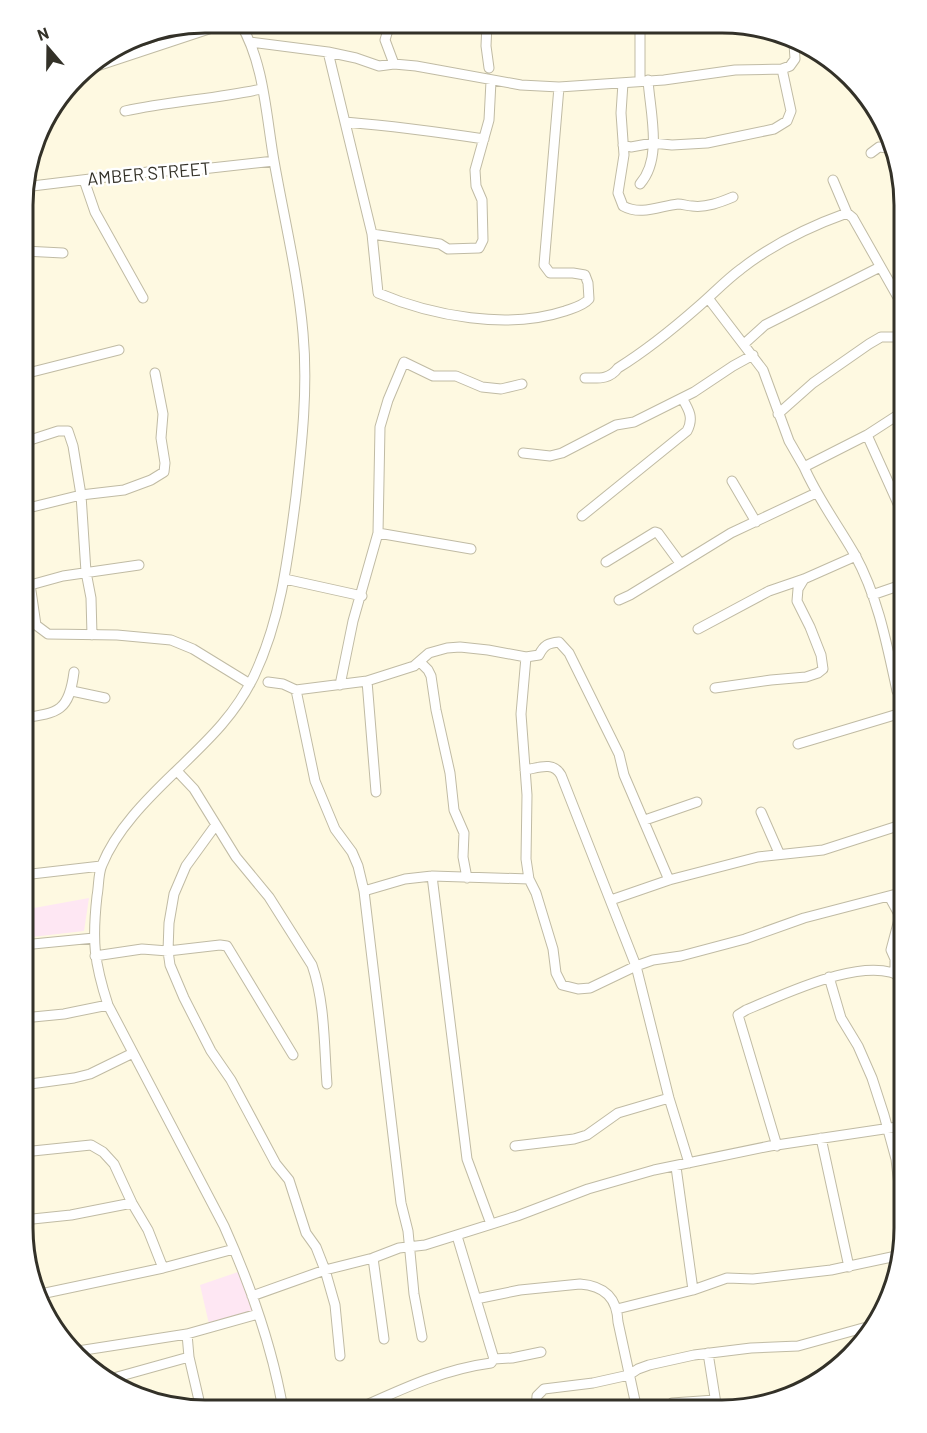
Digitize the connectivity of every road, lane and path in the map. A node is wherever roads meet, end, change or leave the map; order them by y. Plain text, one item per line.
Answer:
1 (245, 33) edge
2 (387, 33) edge
3 (487, 33) edge
4 (641, 33) edge
5 (193, 34) edge
6 (250, 42) junction
7 (794, 49) edge
8 (328, 52) junction
9 (112, 61) edge
10 (394, 64) junction
11 (489, 68) dead end
12 (782, 69) junction
13 (491, 81) junction
14 (644, 81) junction
15 (623, 83) junction
16 (559, 87) junction
17 (261, 89) junction
18 (125, 111) dead end
19 (345, 122) junction
20 (484, 139) junction
21 (653, 143) junction
22 (624, 145) junction
23 (884, 148) edge
24 (871, 153) dead end
25 (274, 161) junction
26 (84, 180) junction
27 (833, 180) dead end
28 (640, 184) dead end
29 (34, 187) edge
30 (733, 197) dead end
31 (847, 213) junction
32 (372, 234) junction
33 (33, 252) edge
34 (63, 253) dead end
35 (880, 267) junction
36 (894, 291) edge
37 (143, 298) dead end
38 (708, 298) junction
39 (894, 337) edge
40 (744, 344) junction
41 (119, 350) dead end
42 (753, 355) junction
43 (33, 372) edge
44 (155, 373) dead end
45 (585, 378) dead end
46 (522, 384) dead end
47 (682, 398) junction
48 (778, 414) junction
49 (894, 417) edge
50 (867, 435) junction
51 (33, 438) edge
52 (523, 453) dead end
53 (804, 467) junction
54 (732, 482) dead end
55 (816, 493) junction
56 (81, 495) junction
57 (894, 495) edge
58 (33, 507) edge
59 (582, 516) dead end
60 (756, 522) junction
61 (378, 533) junction
62 (471, 549) dead end
63 (856, 556) junction
64 (606, 562) dead end
65 (680, 563) junction
66 (139, 565) dead end
67 (86, 572) junction
68 (285, 579) junction
69 (804, 579) junction
70 (33, 583) edge
71 (894, 587) edge
72 (872, 595) junction
73 (362, 596) junction
74 (619, 600) dead end
75 (33, 610) edge
76 (698, 629) dead end
77 (92, 635) junction
78 (526, 657) junction
79 (420, 662) junction
80 (74, 672) dead end
81 (894, 679) edge
82 (367, 681) junction
83 (268, 682) dead end
84 (250, 684) junction
85 (340, 685) junction
86 (715, 688) dead end
87 (296, 690) junction
88 (72, 691) junction
89 (105, 698) dead end
90 (894, 715) edge
91 (33, 717) edge
92 (798, 744) dead end
93 (525, 770) junction
94 (177, 771) junction
95 (376, 792) dead end
96 (697, 802) dead end
97 (761, 812) dead end
98 (645, 820) junction
99 (215, 826) junction
100 (894, 827) edge
101 (779, 853) junction
102 (101, 866) junction
103 (33, 874) edge
104 (432, 876) junction
105 (467, 878) junction
106 (529, 879) junction
107 (669, 880) junction
108 (364, 891) junction
109 (894, 895) edge
110 (889, 896) junction
111 (611, 900) junction
112 (894, 905) edge
113 (94, 938) junction
114 (894, 939) edge
115 (33, 944) edge
116 (168, 951) junction
117 (95, 956) junction
118 (894, 957) edge
119 (636, 966) junction
120 (894, 974) edge
121 (829, 977) junction
122 (108, 1005) junction
123 (33, 1017) edge
124 (133, 1053) junction
125 (293, 1055) dead end
126 (33, 1083) edge
127 (327, 1084) dead end
128 (669, 1098) junction
129 (894, 1127) edge
130 (886, 1128) junction
131 (821, 1138) junction
132 (515, 1146) dead end
133 (777, 1146) junction
134 (33, 1151) edge
135 (894, 1153) edge
136 (689, 1163) junction
137 (676, 1167) junction
138 (132, 1203) junction
139 (33, 1219) edge
140 (491, 1224) junction
141 (457, 1236) junction
142 (411, 1246) junction
143 (234, 1249) junction
144 (892, 1257) edge
145 (373, 1258) junction
146 (849, 1267) junction
147 (163, 1268) junction
148 (325, 1270) junction
149 (693, 1290) junction
150 (46, 1293) edge
151 (252, 1296) junction
152 (476, 1299) junction
153 (617, 1309) junction
154 (258, 1314) junction
155 (861, 1329) edge
156 (187, 1334) junction
157 (422, 1337) dead end
158 (384, 1340) dead end
159 (83, 1350) edge
160 (541, 1352) dead end
161 (708, 1353) junction
162 (189, 1356) junction
163 (340, 1356) dead end
164 (494, 1359) junction
165 (629, 1375) junction
166 (118, 1377) edge
167 (199, 1400) edge
168 (281, 1400) edge
169 (378, 1400) edge
170 (537, 1400) edge
171 (635, 1400) edge
172 (714, 1400) edge

1 - 6 street
2 - 10 street
3 - 11 street
4 - 14 street
5 - 9 street
6 - 8 street
6 - 17 street
7 - 12 street
8 - 10 street
8 - 19 street
10 - 13 street
12 - 14 street
12 - 21 street
13 - 16 street
13 - 20 street
14 - 15 street
14 - 21 street
15 - 16 street
15 - 22 street
16 - 32 street
17 - 18 street
17 - 25 street
19 - 20 street
19 - 32 street
20 - 32 street
21 - 22 street
21 - 28 street
22 - 30 street
23 - 24 street
25 - 26 street, AMBER STREET
25 - 68 street
26 - 29 street, AMBER STREET
26 - 37 street
27 - 31 street
31 - 35 street
31 - 38 street
33 - 34 street
35 - 36 street
35 - 40 street
38 - 40 street
38 - 45 street
39 - 48 street
40 - 42 street
41 - 43 street
42 - 47 street
42 - 48 street
44 - 56 street
46 - 61 street
47 - 52 street
47 - 59 street
48 - 53 street
49 - 50 street
50 - 53 street
50 - 57 street
51 - 56 street
53 - 55 street
54 - 60 street
55 - 60 street
55 - 63 street
56 - 58 street
56 - 67 street
60 - 65 street
61 - 62 street
61 - 73 street
63 - 69 street
63 - 72 street
64 - 65 street
65 - 74 street
66 - 67 street
67 - 70 street
67 - 77 street
68 - 73 street
68 - 84 street
69 - 76 street
69 - 86 street
71 - 72 street
72 - 81 street
73 - 85 street
75 - 77 street
77 - 84 street
78 - 79 street
78 - 93 street
78 - 98 street
79 - 82 street
79 - 105 street
80 - 88 street
82 - 85 street
82 - 95 street
83 - 87 street
84 - 94 street
85 - 87 street
87 - 108 street
88 - 89 street
88 - 91 street
90 - 92 street
93 - 106 street
93 - 111 street
94 - 99 street
94 - 102 street
96 - 98 street
97 - 101 street
98 - 107 street
99 - 116 street
99 - 127 street
100 - 101 street
101 - 107 street
102 - 103 street
102 - 113 street
104 - 105 street
104 - 108 street
104 - 140 street
105 - 106 street
106 - 119 street
107 - 111 street
108 - 142 street
109 - 110 street
110 - 112 street
110 - 119 street
111 - 119 street
113 - 115 street
113 - 117 street
114 - 118 street
116 - 117 street
116 - 125 street
116 - 148 street
117 - 122 street
119 - 128 street
120 - 121 street
121 - 130 street
121 - 133 street
122 - 123 street
122 - 124 street
124 - 126 street
124 - 143 street
128 - 132 street
128 - 136 street
129 - 130 street
130 - 131 street
130 - 135 street
131 - 133 street
131 - 146 street
133 - 136 street
134 - 138 street
136 - 137 street
137 - 140 street
137 - 149 street
138 - 139 street
138 - 147 street
140 - 141 street
141 - 142 street
141 - 152 street
142 - 145 street
142 - 157 street
143 - 147 street
143 - 151 street
144 - 146 street
145 - 148 street
145 - 158 street
146 - 149 street
147 - 150 street
148 - 151 street
148 - 163 street
149 - 153 street
151 - 154 street
152 - 153 street
152 - 164 street
153 - 165 street
154 - 156 street
154 - 168 street
155 - 161 street
156 - 159 street
156 - 162 street
160 - 164 street
161 - 165 street
161 - 172 street
162 - 166 street
162 - 167 street
164 - 169 street
165 - 170 street
165 - 171 street

